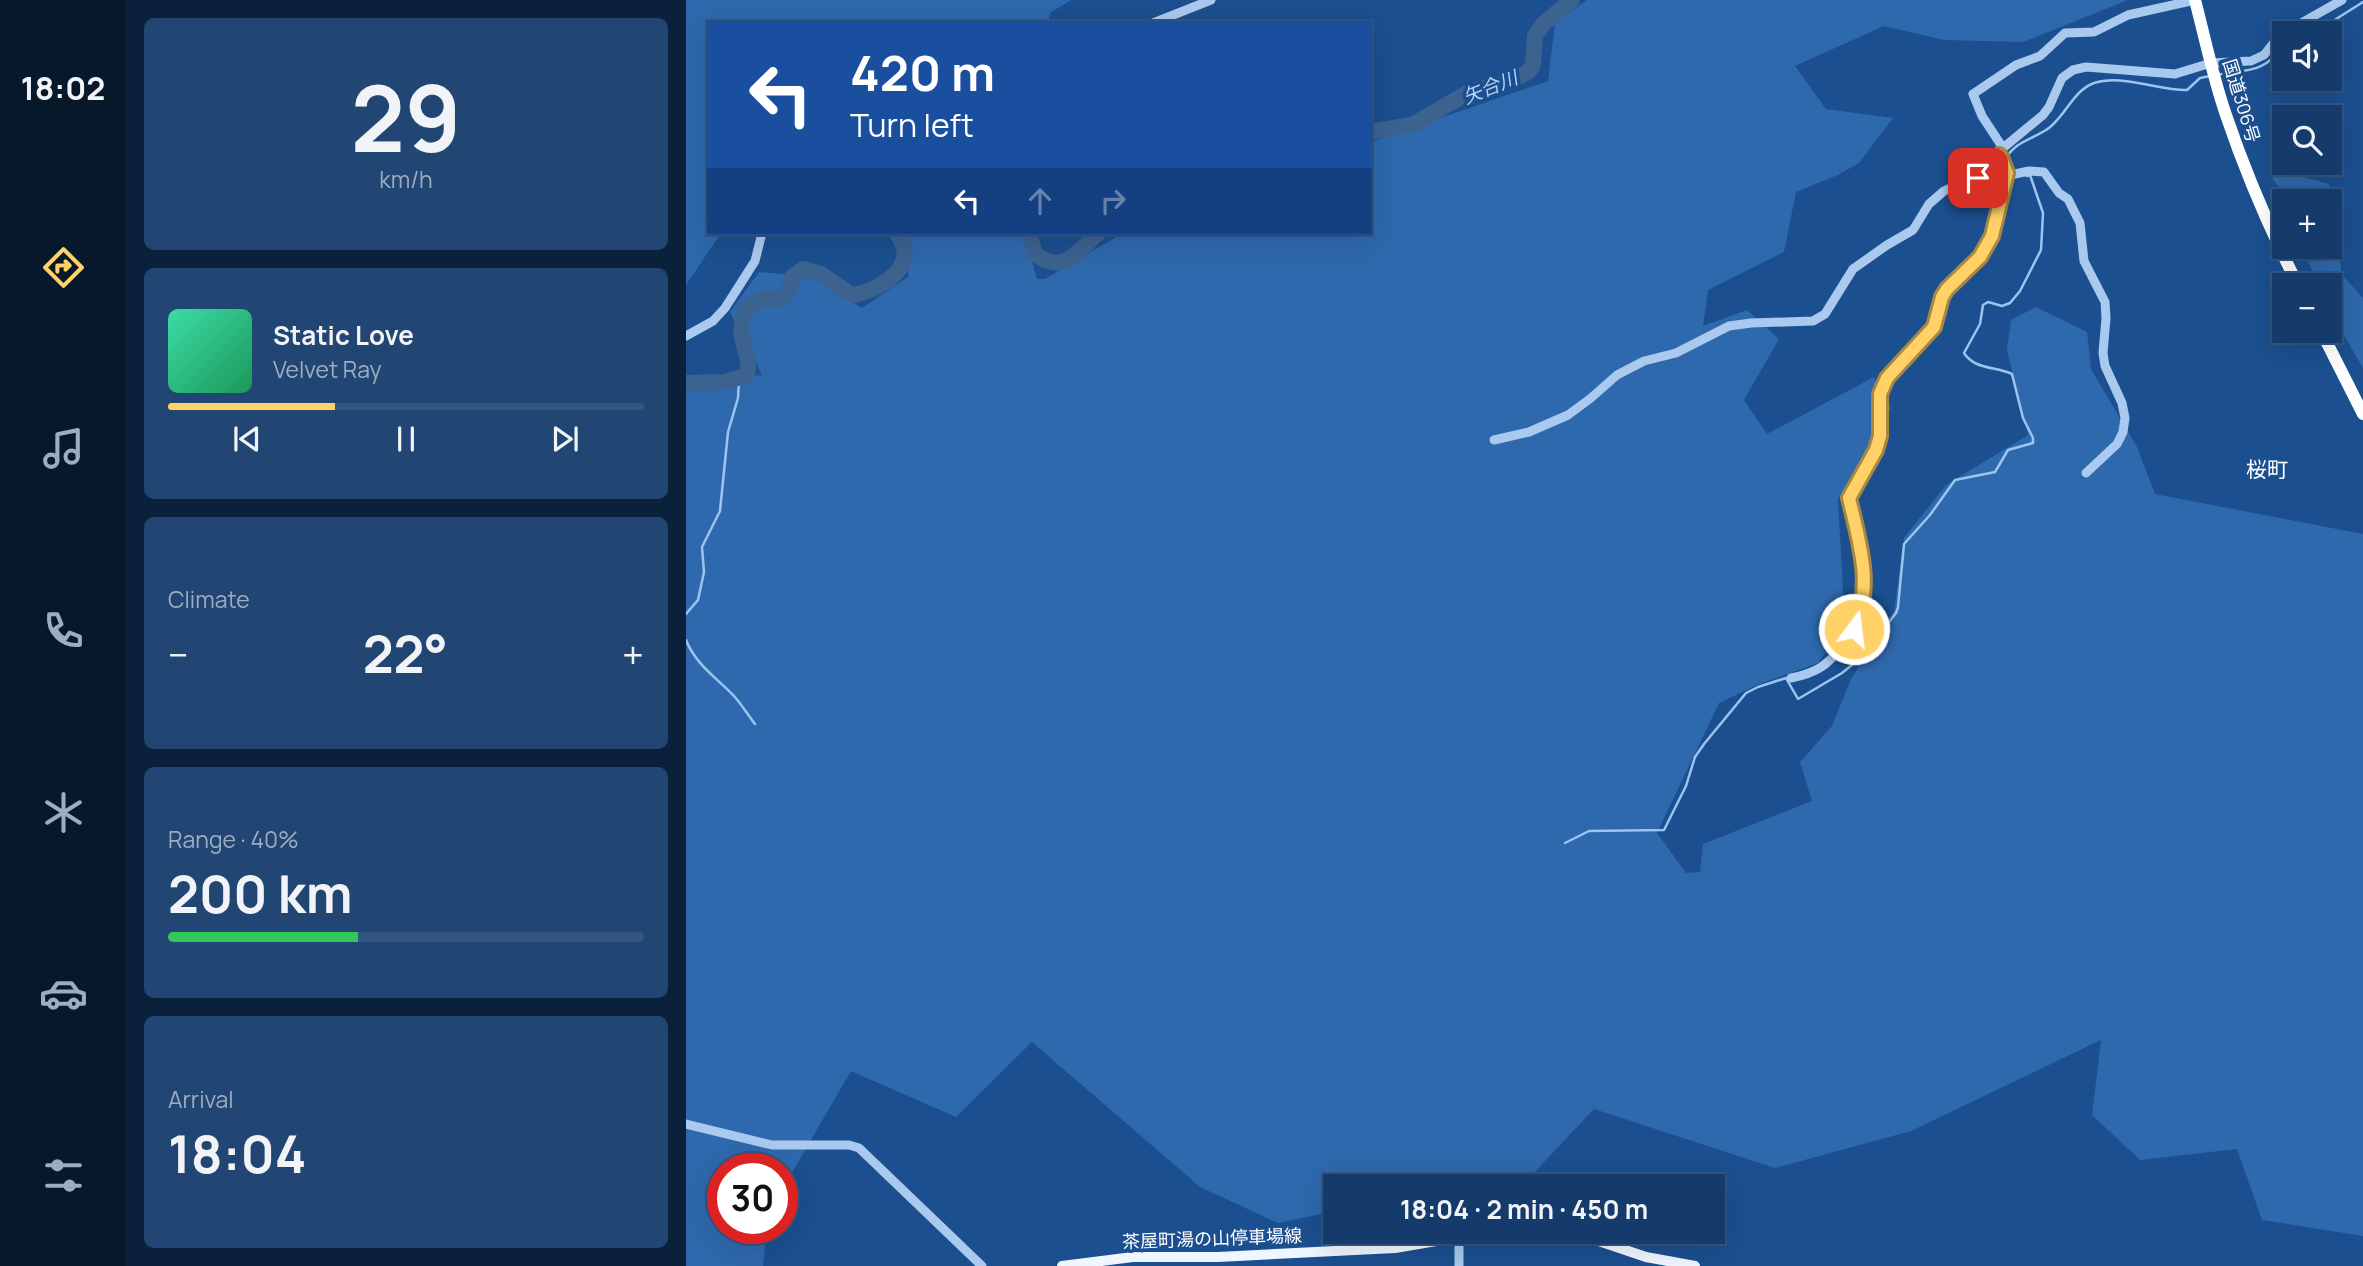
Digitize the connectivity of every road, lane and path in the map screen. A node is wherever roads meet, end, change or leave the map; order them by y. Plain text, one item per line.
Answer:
1 (1211, 0) edge
2 (2342, 0) edge
3 (2197, 1) edge
4 (1158, 21) edge
5 (2211, 65) junction
6 (2004, 165) junction
7 (762, 235) edge
8 (2292, 273) edge
9 (686, 337) edge
10 (2327, 343) edge
11 (2363, 414) edge
12 (1494, 440) dead end
13 (2086, 473) dead end
14 (1791, 678) dead end
15 (686, 1124) edge
16 (1419, 1244) edge
17 (1460, 1244) edge
18 (1608, 1244) edge
19 (982, 1266) edge
20 (1062, 1266) edge
21 (1459, 1266) edge
22 (1695, 1266) edge

1 - 4 street
2 - 5 street
3 - 5 highway, 国道306号
3 - 6 street
5 - 6 street
5 - 8 highway, 国道306号
6 - 12 street
6 - 13 street
6 - 14 street
7 - 9 street
10 - 11 highway
15 - 19 street
16 - 20 main road, 茶屋町湯の山停車場線
17 - 21 street
18 - 22 main road

